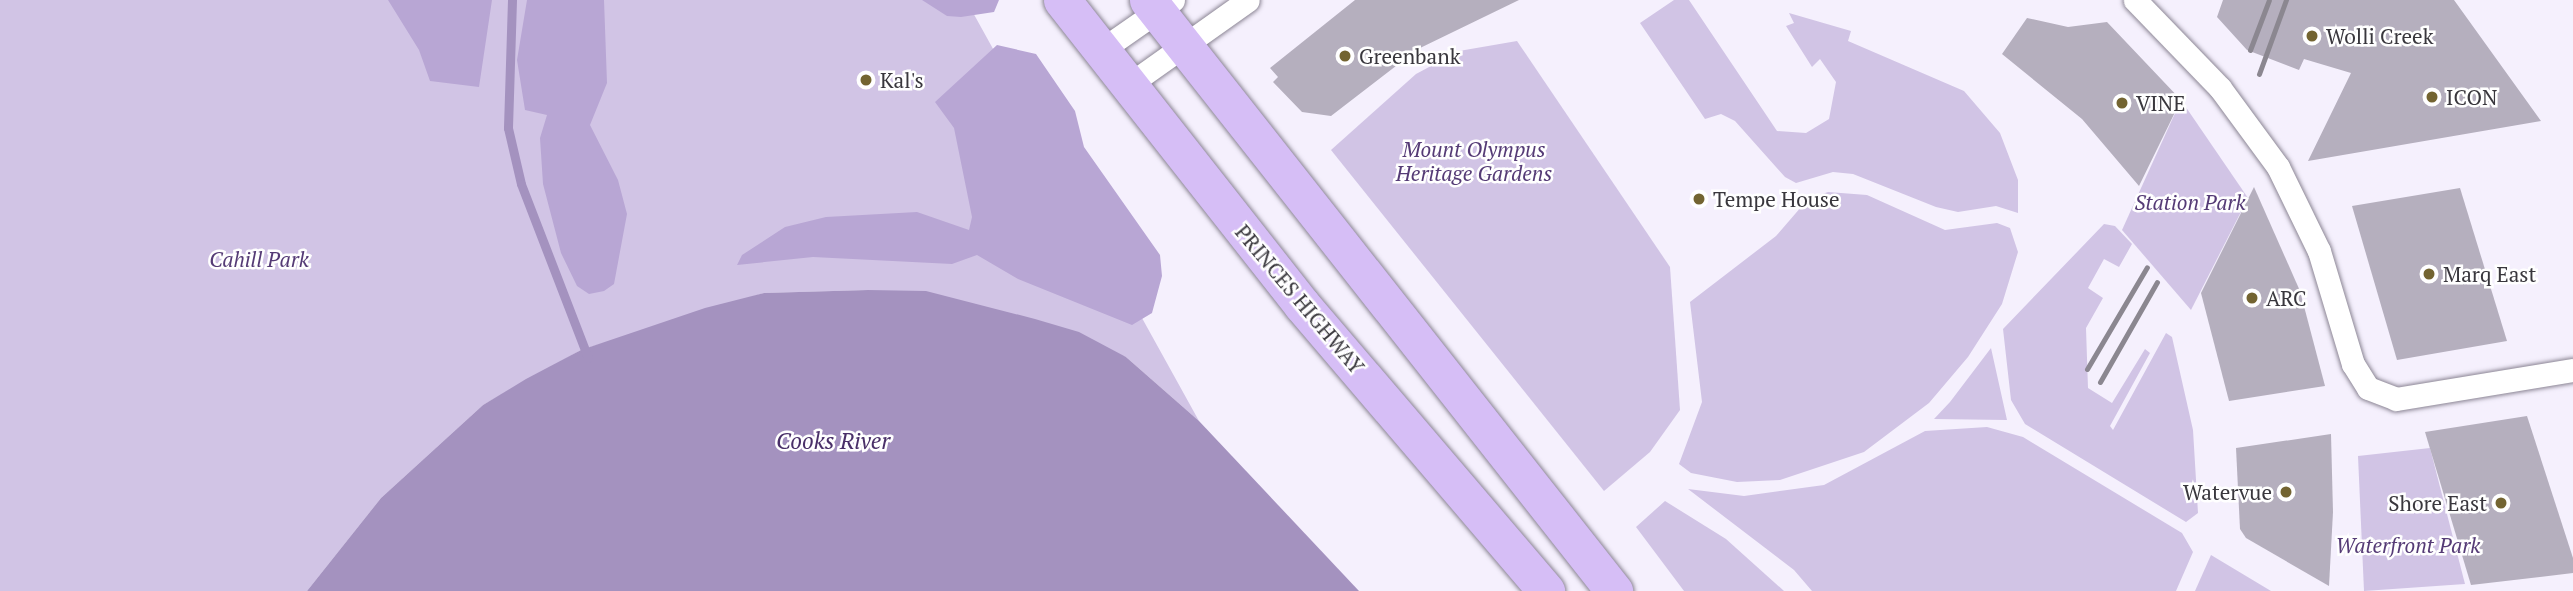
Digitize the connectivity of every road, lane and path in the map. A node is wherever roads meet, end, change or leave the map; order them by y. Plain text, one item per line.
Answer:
1 (1062, 0) edge
2 (1248, 0) edge
3 (2135, 0) edge
4 (1160, 4) edge
5 (1185, 46) junction
6 (1100, 51) junction
7 (1127, 86) junction
8 (2573, 370) edge
9 (1546, 591) edge
10 (1614, 591) edge

1 - 6 highway, PRINCES HIGHWAY
2 - 5 street
3 - 8 street
4 - 5 highway
4 - 6 street
5 - 7 street
5 - 10 highway
6 - 7 highway, PRINCES HIGHWAY
7 - 9 highway, PRINCES HIGHWAY

